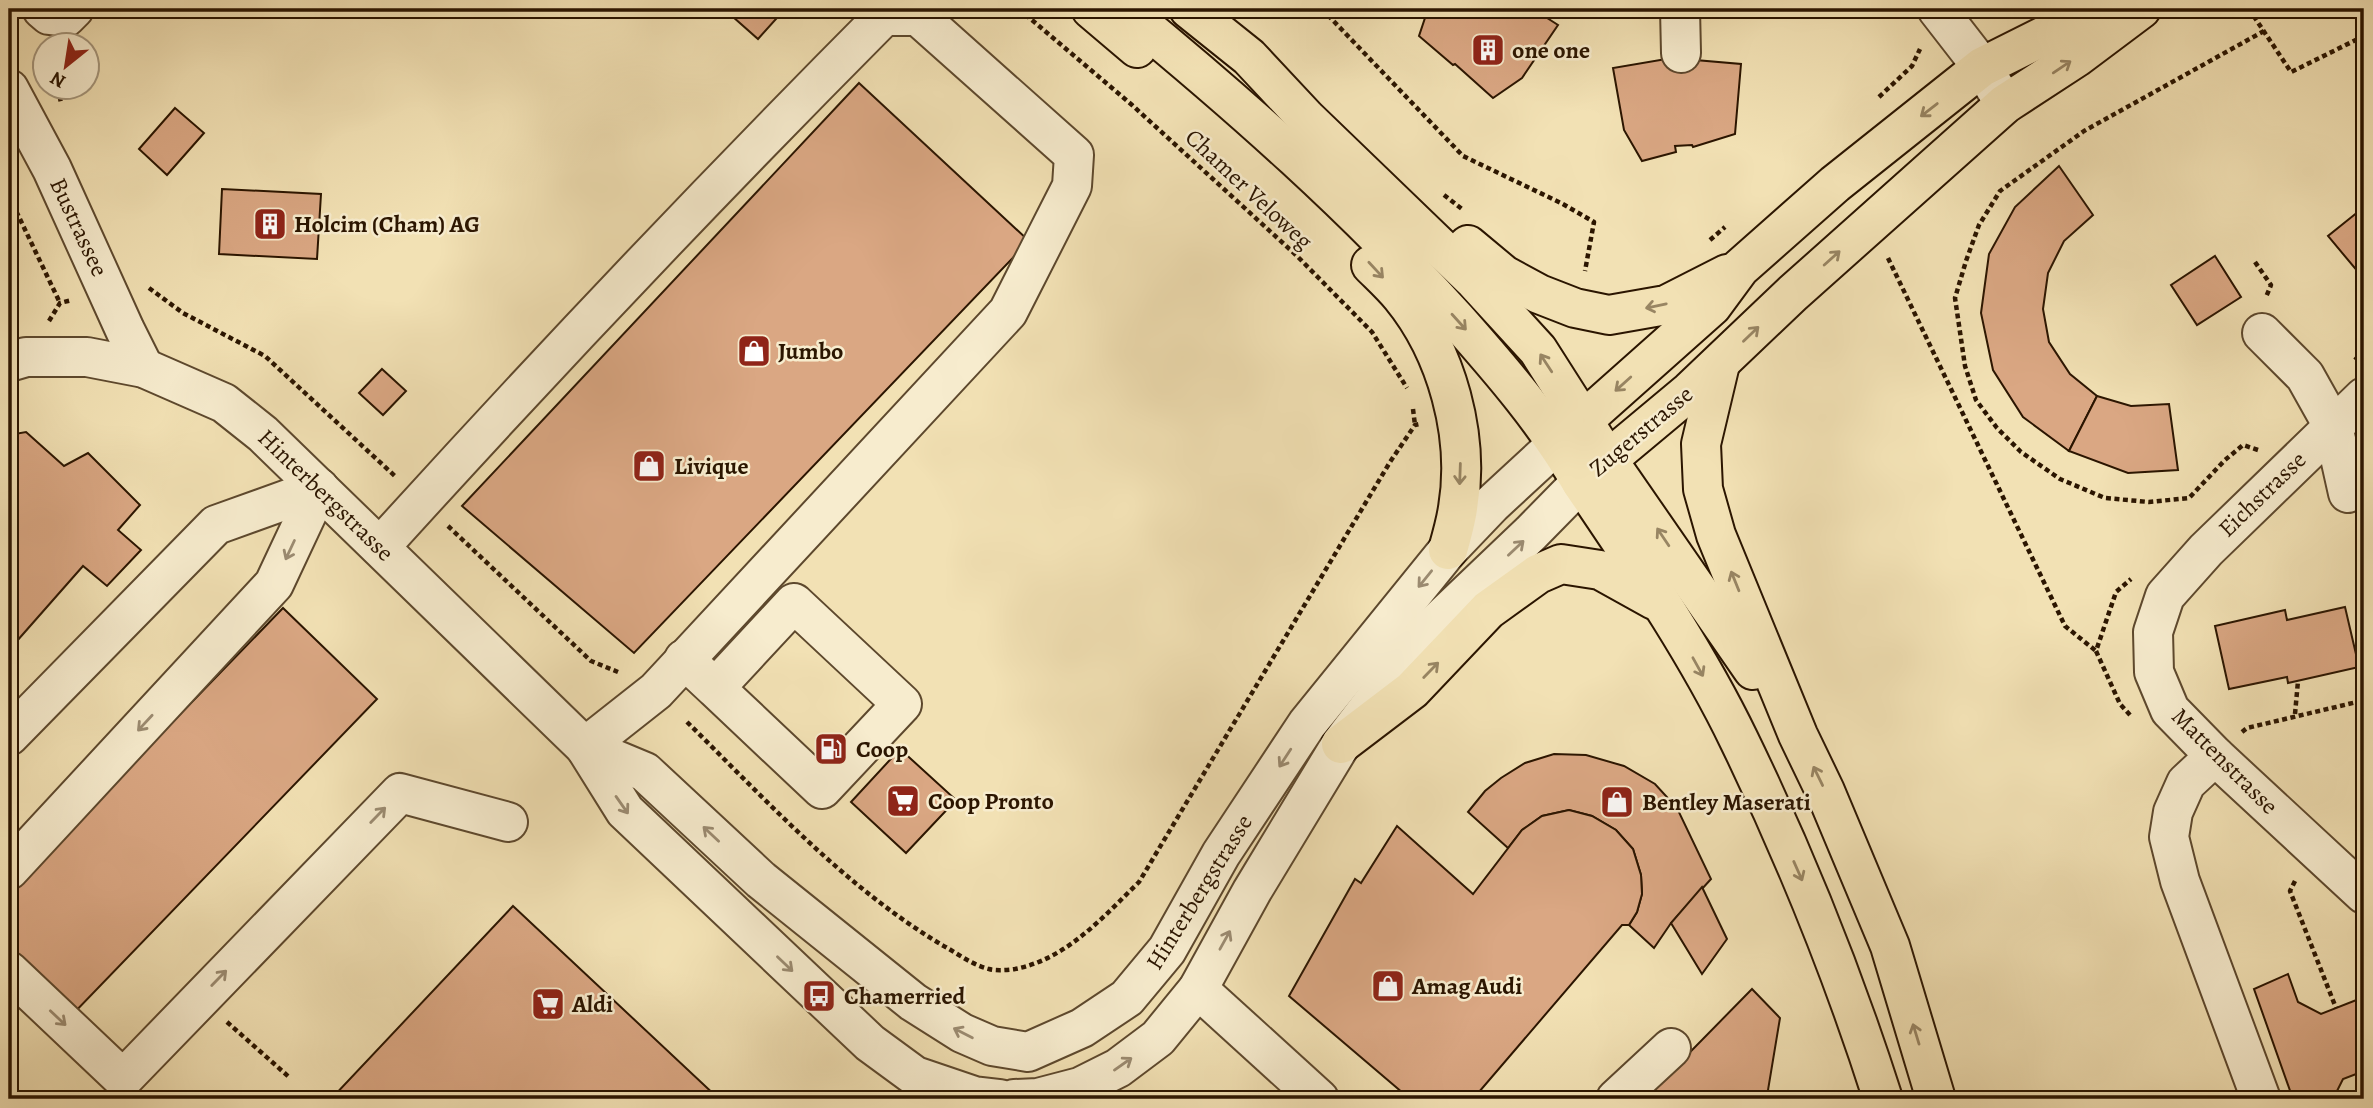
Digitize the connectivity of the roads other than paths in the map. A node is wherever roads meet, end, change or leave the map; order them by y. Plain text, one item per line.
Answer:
1 (42, 9) edge
2 (74, 9) edge
3 (1091, 9) edge
4 (1123, 9) edge
5 (1189, 9) edge
6 (1680, 9) edge
7 (2122, 9) edge
8 (2141, 9) edge
9 (1942, 15) edge
10 (1681, 52) dead end
11 (1249, 57) junction
12 (1982, 67) junction
13 (9, 89) edge
14 (2005, 104) junction
15 (1740, 268) junction
16 (2262, 334) dead end
17 (9, 362) edge
18 (1720, 363) junction
19 (144, 368) junction
20 (2364, 397) edge
21 (2333, 426) junction
22 (1571, 432) junction
23 (1594, 470) junction
24 (319, 488) junction
25 (2348, 493) dead end
26 (380, 547) junction
27 (1448, 550) junction
28 (2165, 596) joint
29 (1665, 607) junction
30 (684, 659) junction
31 (715, 688) junction
32 (1798, 735) junction
33 (9, 736) edge
34 (1341, 744) junction
35 (585, 747) junction
36 (2215, 756) junction
37 (508, 822) dead end
38 (9, 870) edge
39 (2364, 894) edge
40 (9, 971) edge
41 (1198, 989) junction
42 (1671, 1048) dead end
43 (1028, 1052) junction
44 (1000, 1099) edge
45 (1014, 1099) edge
46 (1038, 1099) edge
47 (1319, 1099) edge
48 (1616, 1099) edge
49 (1883, 1099) edge
50 (1936, 1099) edge
51 (2261, 1099) edge

1 - 2 street
3 -> 27 main road
4 -> 22 main road, Zugerstrasse
5 - 11 main road, Zugerstrasse
6 - 10 street
7 - 12 main road, Zugerstrasse
14 -> 8 main road, Zugerstrasse
9 - 12 street
15 -> 11 main road
22 -> 11 main road, Zugerstrasse
12 - 14 street
12 -> 15 main road, Zugerstrasse
13 - 19 street, Bustrassee
18 -> 14 main road, Zugerstrasse
15 -> 22 main road, Zugerstrasse
16 - 21 street
17 - 19 street, Hinterbergstrasse
18 - 23 main road, Zugerstrasse
32 -> 18 main road
19 - 24 street, Hinterbergstrasse
20 - 21 street, Eichstrasse
21 - 25 street
21 - 28 street, Eichstrasse
22 - 23 main road
22 - 27 street, Hinterbergstrasse
23 - 29 main road
32 -> 23 main road
34 -> 23 street, Hinterbergstrasse
24 - 26 street, Hinterbergstrasse
24 - 33 street
24 -> 38 street
26 - 30 street
26 - 35 street, Hinterbergstrasse
27 -> 43 street, Hinterbergstrasse
28 - 36 street, Mattenstrasse
34 -> 29 main road
29 -> 49 main road
30 - 31 street
30 - 35 street
31 - 31 street
50 -> 32 main road
41 -> 34 street, Hinterbergstrasse
43 -> 35 street, Hinterbergstrasse
35 -> 44 street, Hinterbergstrasse
36 - 39 street, Mattenstrasse
36 - 51 street
40 -> 37 street
46 -> 41 street, Hinterbergstrasse
41 - 47 street
42 - 48 street
43 - 46 street
45 - 46 street, Hinterbergstrasse

